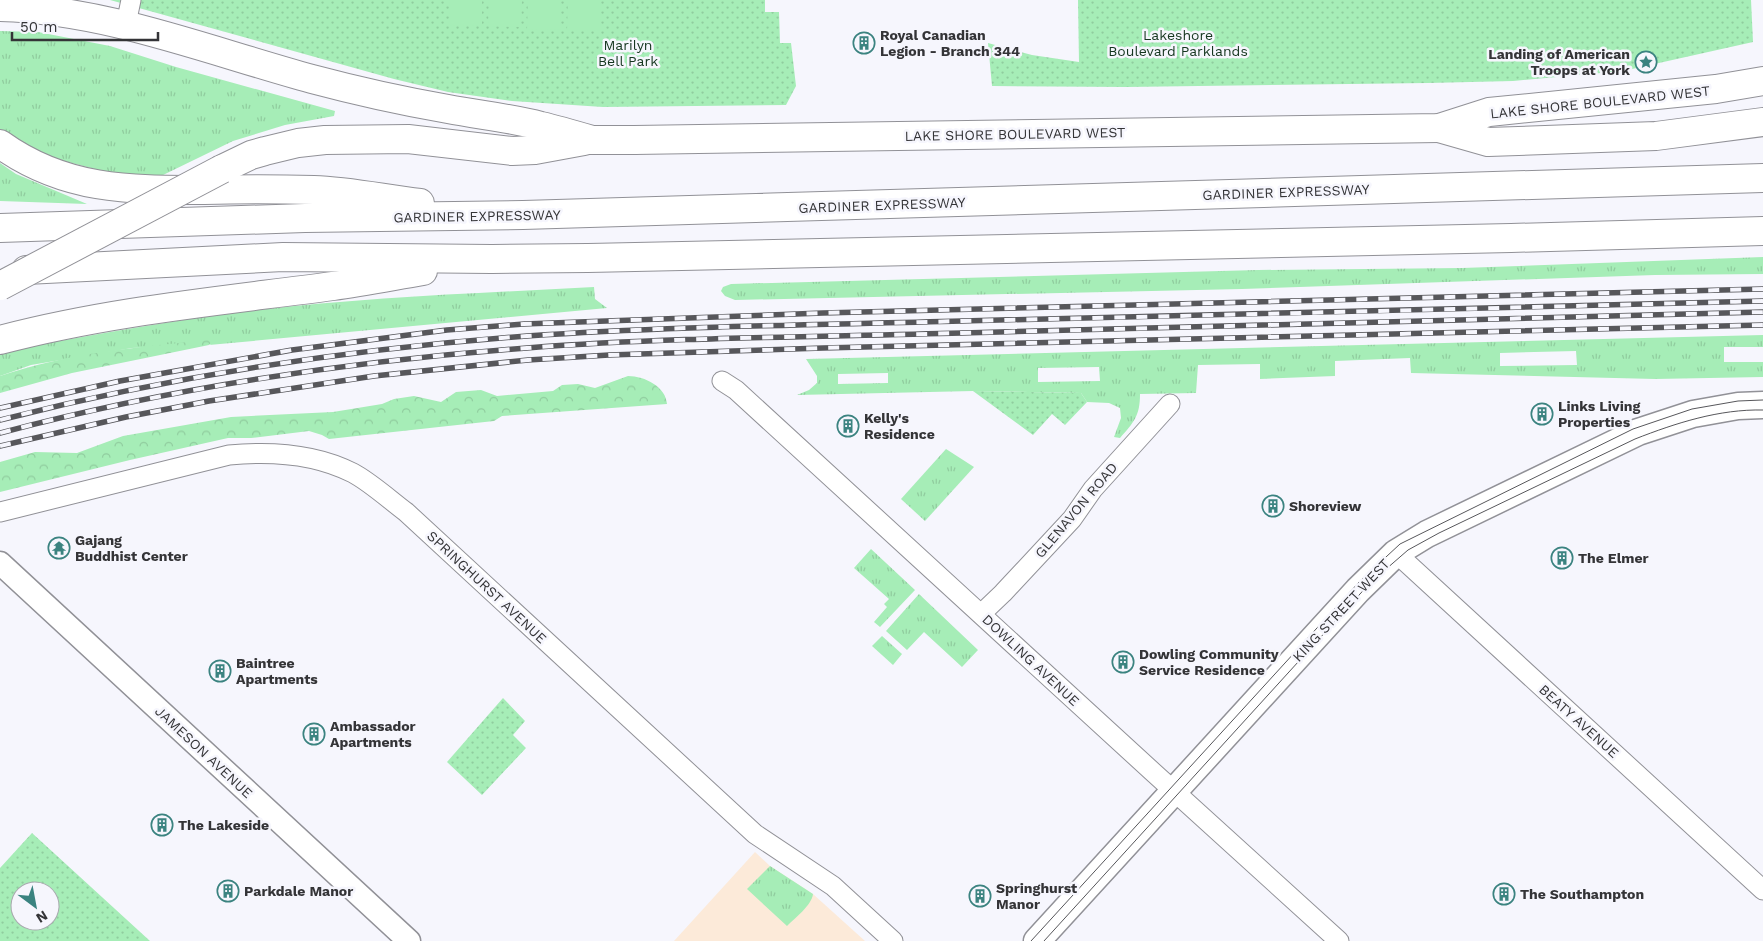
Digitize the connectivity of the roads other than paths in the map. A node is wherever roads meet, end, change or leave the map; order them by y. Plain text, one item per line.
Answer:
1 (0, 7) edge
2 (128, 12) edge
3 (1763, 81) edge
4 (1763, 122) edge
5 (1439, 128) junction
6 (592, 140) junction
7 (0, 144) edge
8 (1763, 178) edge
9 (523, 216) junction
10 (0, 228) edge
11 (1763, 231) edge
12 (492, 259) junction
13 (0, 272) edge
14 (0, 286) edge
15 (0, 340) edge
16 (722, 381) dead end
17 (1170, 404) dead end
18 (1763, 405) edge
19 (0, 512) edge
20 (1396, 553) junction
21 (0, 563) edge
22 (981, 614) junction
23 (1174, 792) junction
24 (1763, 890) edge
25 (409, 941) edge
26 (893, 941) edge
27 (1037, 941) edge
28 (1339, 941) edge

1 - 2 main road
2 - 6 main road
3 - 5 main road, LAKE SHORE BOULEVARD WEST
4 - 5 main road, LAKE SHORE BOULEVARD WEST
5 - 6 main road, LAKE SHORE BOULEVARD WEST
6 - 14 main road, bridge
7 - 9 main road
8 - 9 main road, GARDINER EXPRESSWAY
9 - 10 main road, GARDINER EXPRESSWAY
11 - 12 main road
12 - 13 main road
12 - 15 main road
16 - 22 street, DOWLING AVENUE
17 - 22 street, GLENAVON ROAD
18 - 20 main road, KING STREET WEST
19 - 26 street, SPRINGHURST AVENUE
20 - 23 main road, KING STREET WEST
20 - 24 street, BEATY AVENUE
21 - 25 street, JAMESON AVENUE
22 - 23 street, DOWLING AVENUE
23 - 27 main road, KING STREET WEST
23 - 28 street, DOWLING AVENUE

